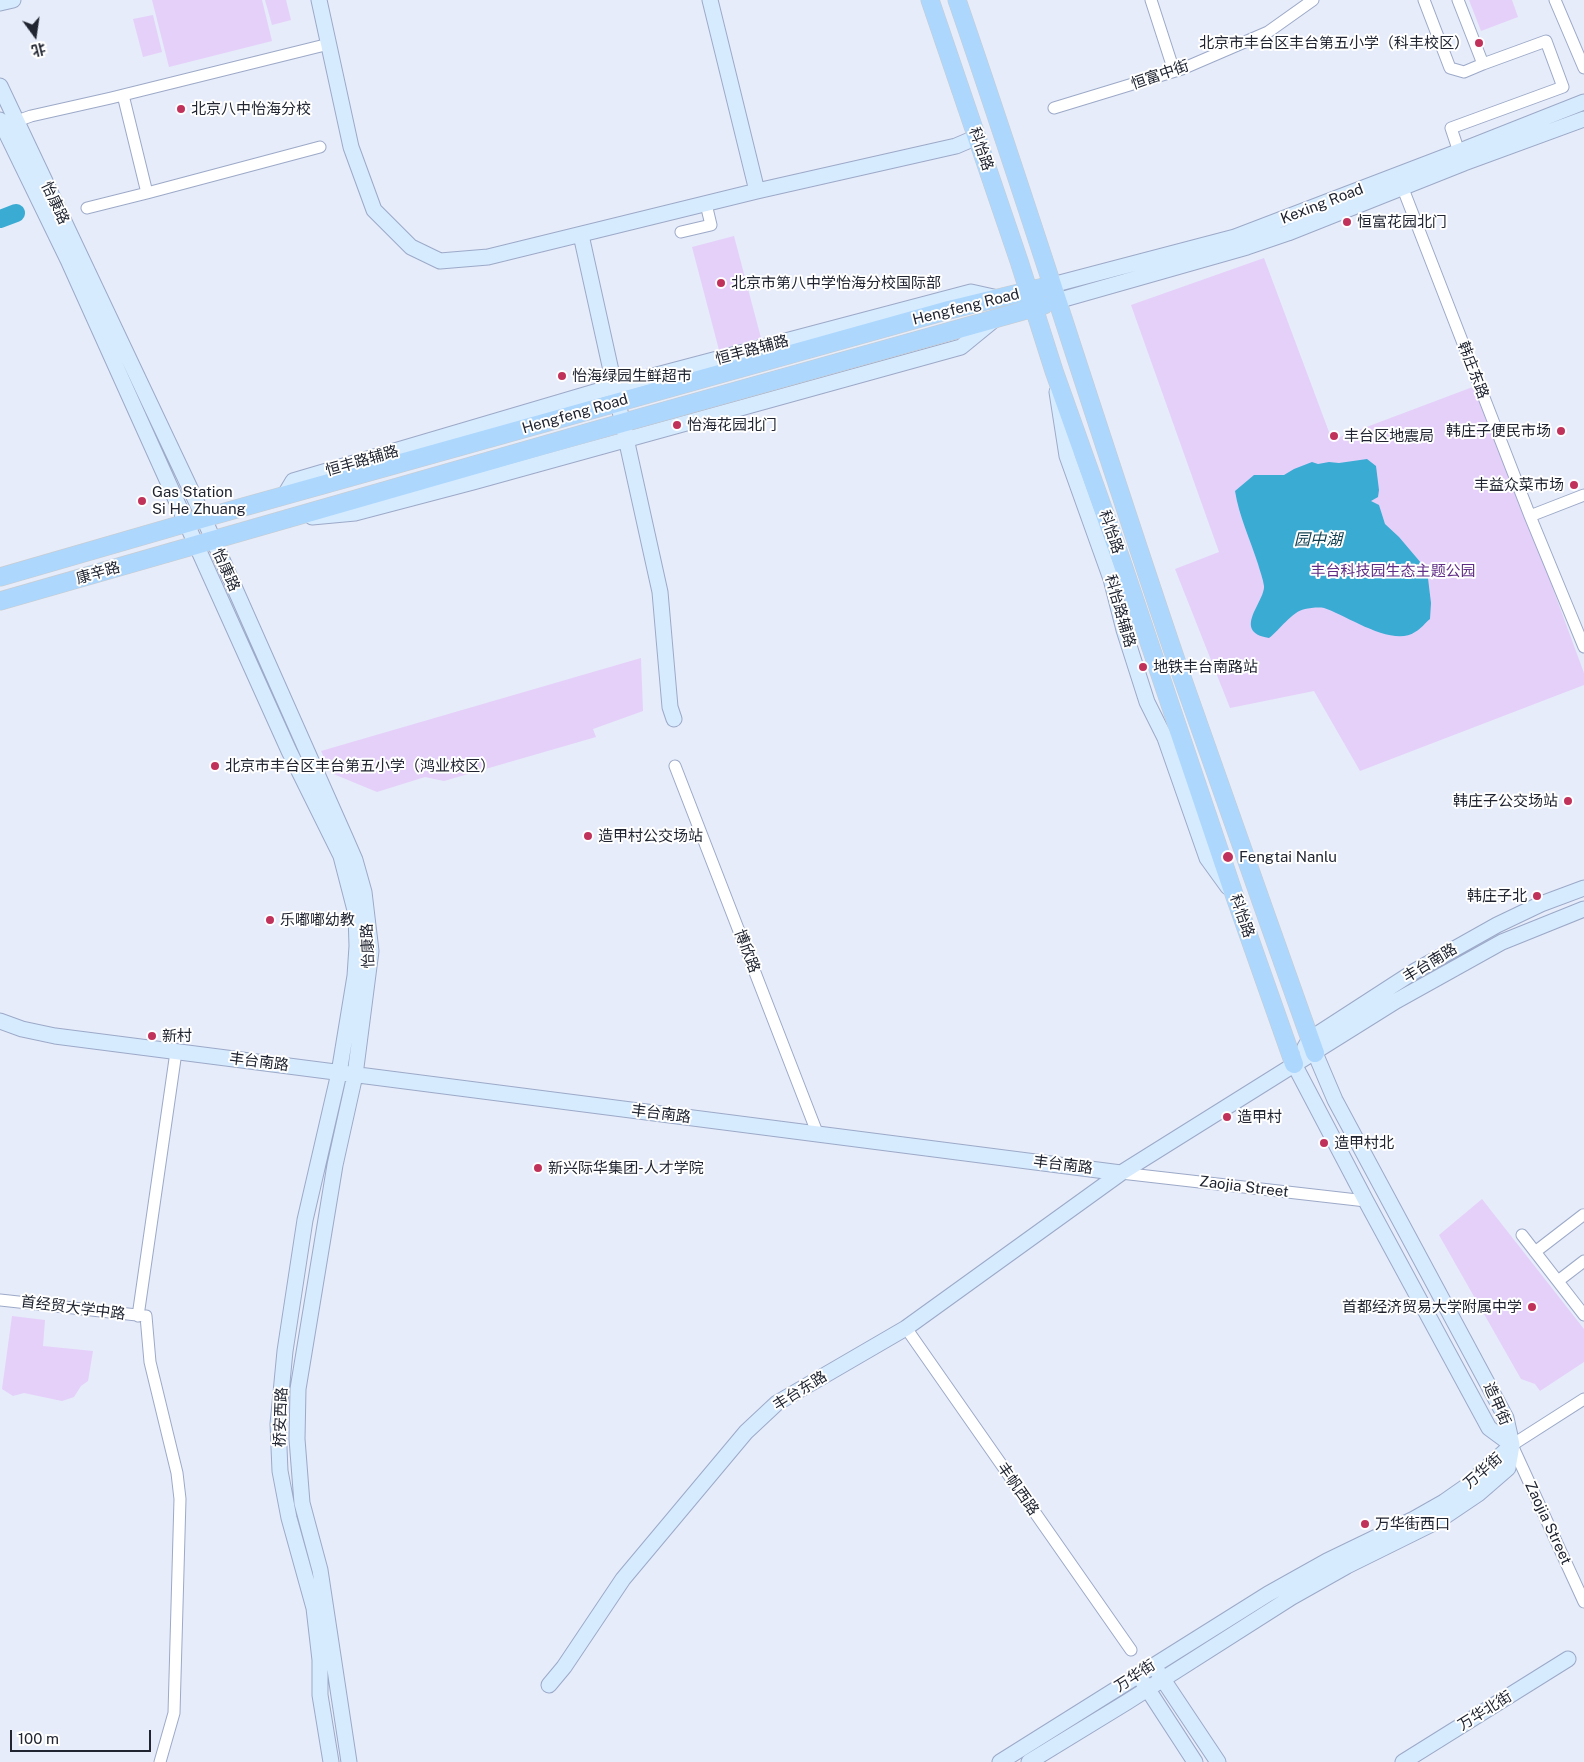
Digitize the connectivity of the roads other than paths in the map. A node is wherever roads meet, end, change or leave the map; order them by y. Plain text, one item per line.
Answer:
1 (13, 0) edge
2 (319, 0) edge
3 (710, 0) edge
4 (930, 0) edge
5 (957, 0) edge
6 (1151, 0) edge
7 (1313, 0) edge
8 (1424, 0) edge
9 (1458, 0) edge
10 (1555, 0) edge
11 (0, 4) edge
12 (329, 44) junction
13 (1483, 64) junction
14 (1584, 68) edge
15 (1174, 71) junction
16 (0, 86) edge
17 (123, 95) junction
18 (1584, 102) edge
19 (1054, 108) dead end
20 (1584, 119) edge
21 (0, 120) edge
22 (16, 121) junction
23 (977, 137) junction
24 (320, 147) dead end
25 (1459, 152) junction
26 (1400, 182) junction
27 (757, 191) junction
28 (147, 192) junction
29 (706, 204) junction
30 (87, 208) dead end
31 (681, 232) dead end
32 (580, 234) junction
33 (1028, 291) junction
34 (1055, 293) junction
35 (1034, 308) junction
36 (994, 319) junction
37 (617, 394) junction
38 (623, 422) junction
39 (626, 440) junction
40 (1584, 495) edge
41 (1530, 516) junction
42 (204, 518) junction
43 (283, 520) junction
44 (186, 524) junction
45 (213, 541) junction
46 (196, 546) junction
47 (0, 578) edge
48 (0, 601) edge
49 (1584, 647) edge
50 (674, 719) dead end
51 (675, 766) dead end
52 (1584, 888) edge
53 (1584, 909) edge
54 (0, 1021) edge
55 (1312, 1046) junction
56 (176, 1052) junction
57 (1294, 1064) junction
58 (339, 1073) junction
59 (355, 1075) junction
60 (818, 1135) junction
61 (1122, 1173) junction
62 (1366, 1201) junction
63 (1584, 1216) edge
64 (1522, 1235) dead end
65 (1535, 1252) junction
66 (1584, 1261) edge
67 (1558, 1282) junction
68 (0, 1300) edge
69 (1584, 1315) edge
70 (142, 1316) junction
71 (906, 1328) junction
72 (1584, 1399) edge
73 (1512, 1445) junction
74 (1584, 1602) edge
75 (1131, 1650) dead end
76 (1568, 1659) dead end
77 (1153, 1665) junction
78 (1138, 1674) junction
79 (1163, 1679) junction
80 (549, 1685) dead end
81 (1148, 1689) junction
82 (160, 1762) edge
83 (331, 1762) edge
84 (349, 1762) edge
85 (1000, 1762) edge
86 (1029, 1762) edge
87 (1195, 1762) edge
88 (1218, 1762) edge
89 (1402, 1762) edge

1 - 11 main road
2 - 12 main road
3 - 27 main road
4 - 23 main road, 科怡路
5 - 34 main road, 科怡路
6 - 15 street
7 - 15 street, 恒富中街
8 - 13 street
9 - 13 street
10 - 14 street
12 - 17 street
12 - 32 main road
13 - 25 street
15 - 19 street, 恒富中街
16 - 22 main road, 怡康路
17 - 22 street
17 - 28 street
18 - 25 main road, Kexing Road
20 - 26 main road, Kexing Road
21 - 44 main road, 怡康路
22 - 42 main road, 怡康路
23 - 27 main road
23 - 33 main road, 科怡路
24 - 28 street
25 - 26 main road, Kexing Road
26 - 34 main road, Kexing Road
26 - 41 street, 韩庄东路
27 - 29 main road
28 - 30 street
29 - 31 street
29 - 32 main road
32 - 37 main road
33 - 34 main road, Hengfeng Road
33 - 35 main road, 科怡路
33 - 37 main road, Hengfeng Road
34 - 35 main road, Hengfeng Road
34 - 55 main road, 科怡路
35 - 36 main road, Hengfeng Road
35 - 57 main road, 科怡路
36 - 38 main road, Hengfeng Road
36 - 39 main road
37 - 38 main road
37 - 42 main road, Hengfeng Road
38 - 39 main road
38 - 43 main road, Hengfeng Road
39 - 43 main road
39 - 50 main road
40 - 41 street
41 - 49 street, 韩庄东路
42 - 44 main road, Hengfeng Road
42 - 45 main road, 怡康路
43 - 45 main road, Hengfeng Road
44 - 46 main road, 怡康路
44 - 47 main road, 康辛路
45 - 46 main road, Hengfeng Road
45 - 59 main road, 怡康路
46 - 48 main road, 康辛路
46 - 58 main road, 怡康路
51 - 60 street, 博欣路
52 - 55 main road, 丰台南路
53 - 55 main road, 丰台南路
54 - 56 main road, 丰台南路
55 - 57 main road, 丰台南路
55 - 73 main road, 造甲街
56 - 58 main road, 丰台南路
56 - 70 street
57 - 61 main road, 丰台南路
57 - 62 main road, 造甲街
58 - 59 main road, 丰台南路
58 - 83 main road, 桥安西路
59 - 60 main road, 丰台南路
59 - 84 main road, 桥安西路
60 - 61 main road, 丰台南路
61 - 62 street, Zaojia Street
61 - 71 main road, 丰台东路
62 - 73 main road, 造甲街
63 - 65 street
64 - 65 street
65 - 67 street
66 - 67 street
67 - 69 street
68 - 70 street, 首经贸大学中路
70 - 82 street
71 - 75 street, 丰帆西路
71 - 80 main road, 丰台东路
72 - 73 street
73 - 74 street, Zaojia Street
73 - 77 main road, 万华街
73 - 79 main road, 万华街
76 - 89 main road, 万华北街
77 - 78 main road, 万华街
77 - 79 main road
78 - 81 main road
78 - 85 main road, 万华街
79 - 81 main road, 万华街
79 - 88 main road
81 - 86 main road, 万华街
81 - 87 main road

